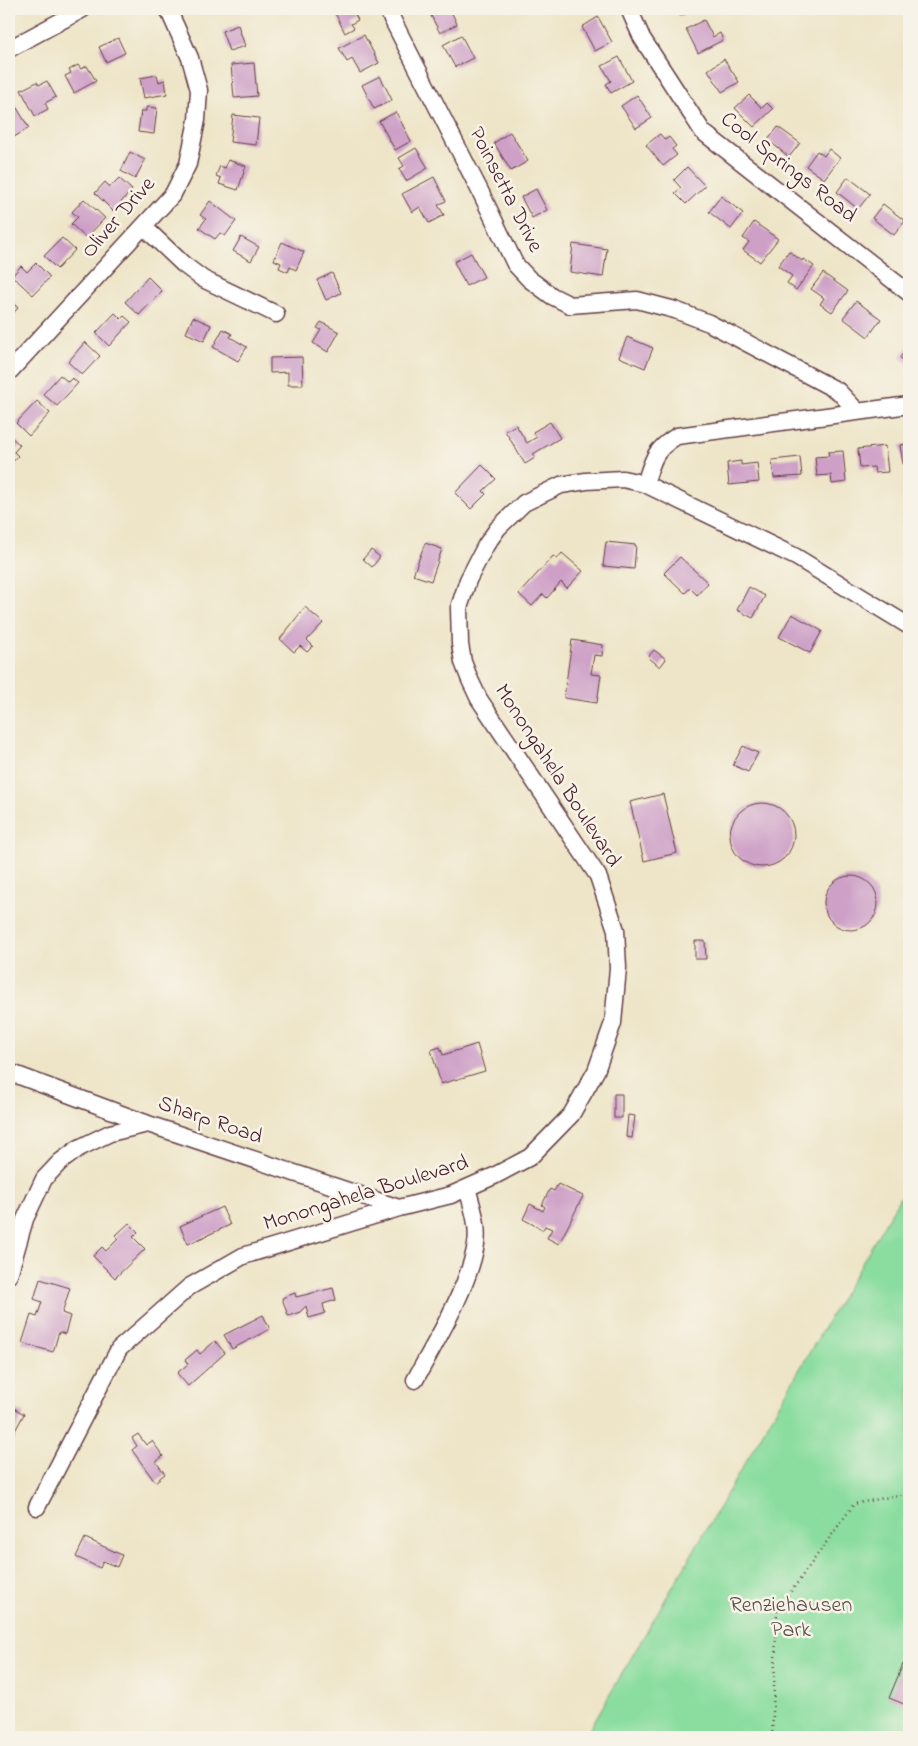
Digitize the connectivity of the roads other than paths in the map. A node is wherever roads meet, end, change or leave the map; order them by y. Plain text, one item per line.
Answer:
1 (83, 9) edge
2 (168, 9) edge
3 (387, 9) edge
4 (629, 9) edge
5 (9, 49) edge
6 (144, 227) junction
7 (909, 292) edge
8 (276, 314) dead end
9 (9, 372) edge
10 (909, 406) edge
11 (856, 411) junction
12 (645, 484) junction
13 (909, 626) edge
14 (9, 1072) edge
15 (148, 1124) junction
16 (467, 1188) junction
17 (398, 1208) junction
18 (9, 1275) edge
19 (415, 1380) dead end
20 (37, 1507) dead end

1 - 5 street
2 - 6 street, Oliver Drive
3 - 11 street, Poinsetta Drive
4 - 7 street, Cool Springs Road
6 - 8 street
6 - 9 street, Oliver Drive
10 - 11 street
11 - 12 street
12 - 13 street, Monongahela Boulevard
12 - 16 street, Monongahela Boulevard
14 - 15 street, Sharp Road
15 - 17 street, Sharp Road
15 - 18 street
16 - 17 street, Monongahela Boulevard
16 - 19 street
17 - 20 street, Monongahela Boulevard

